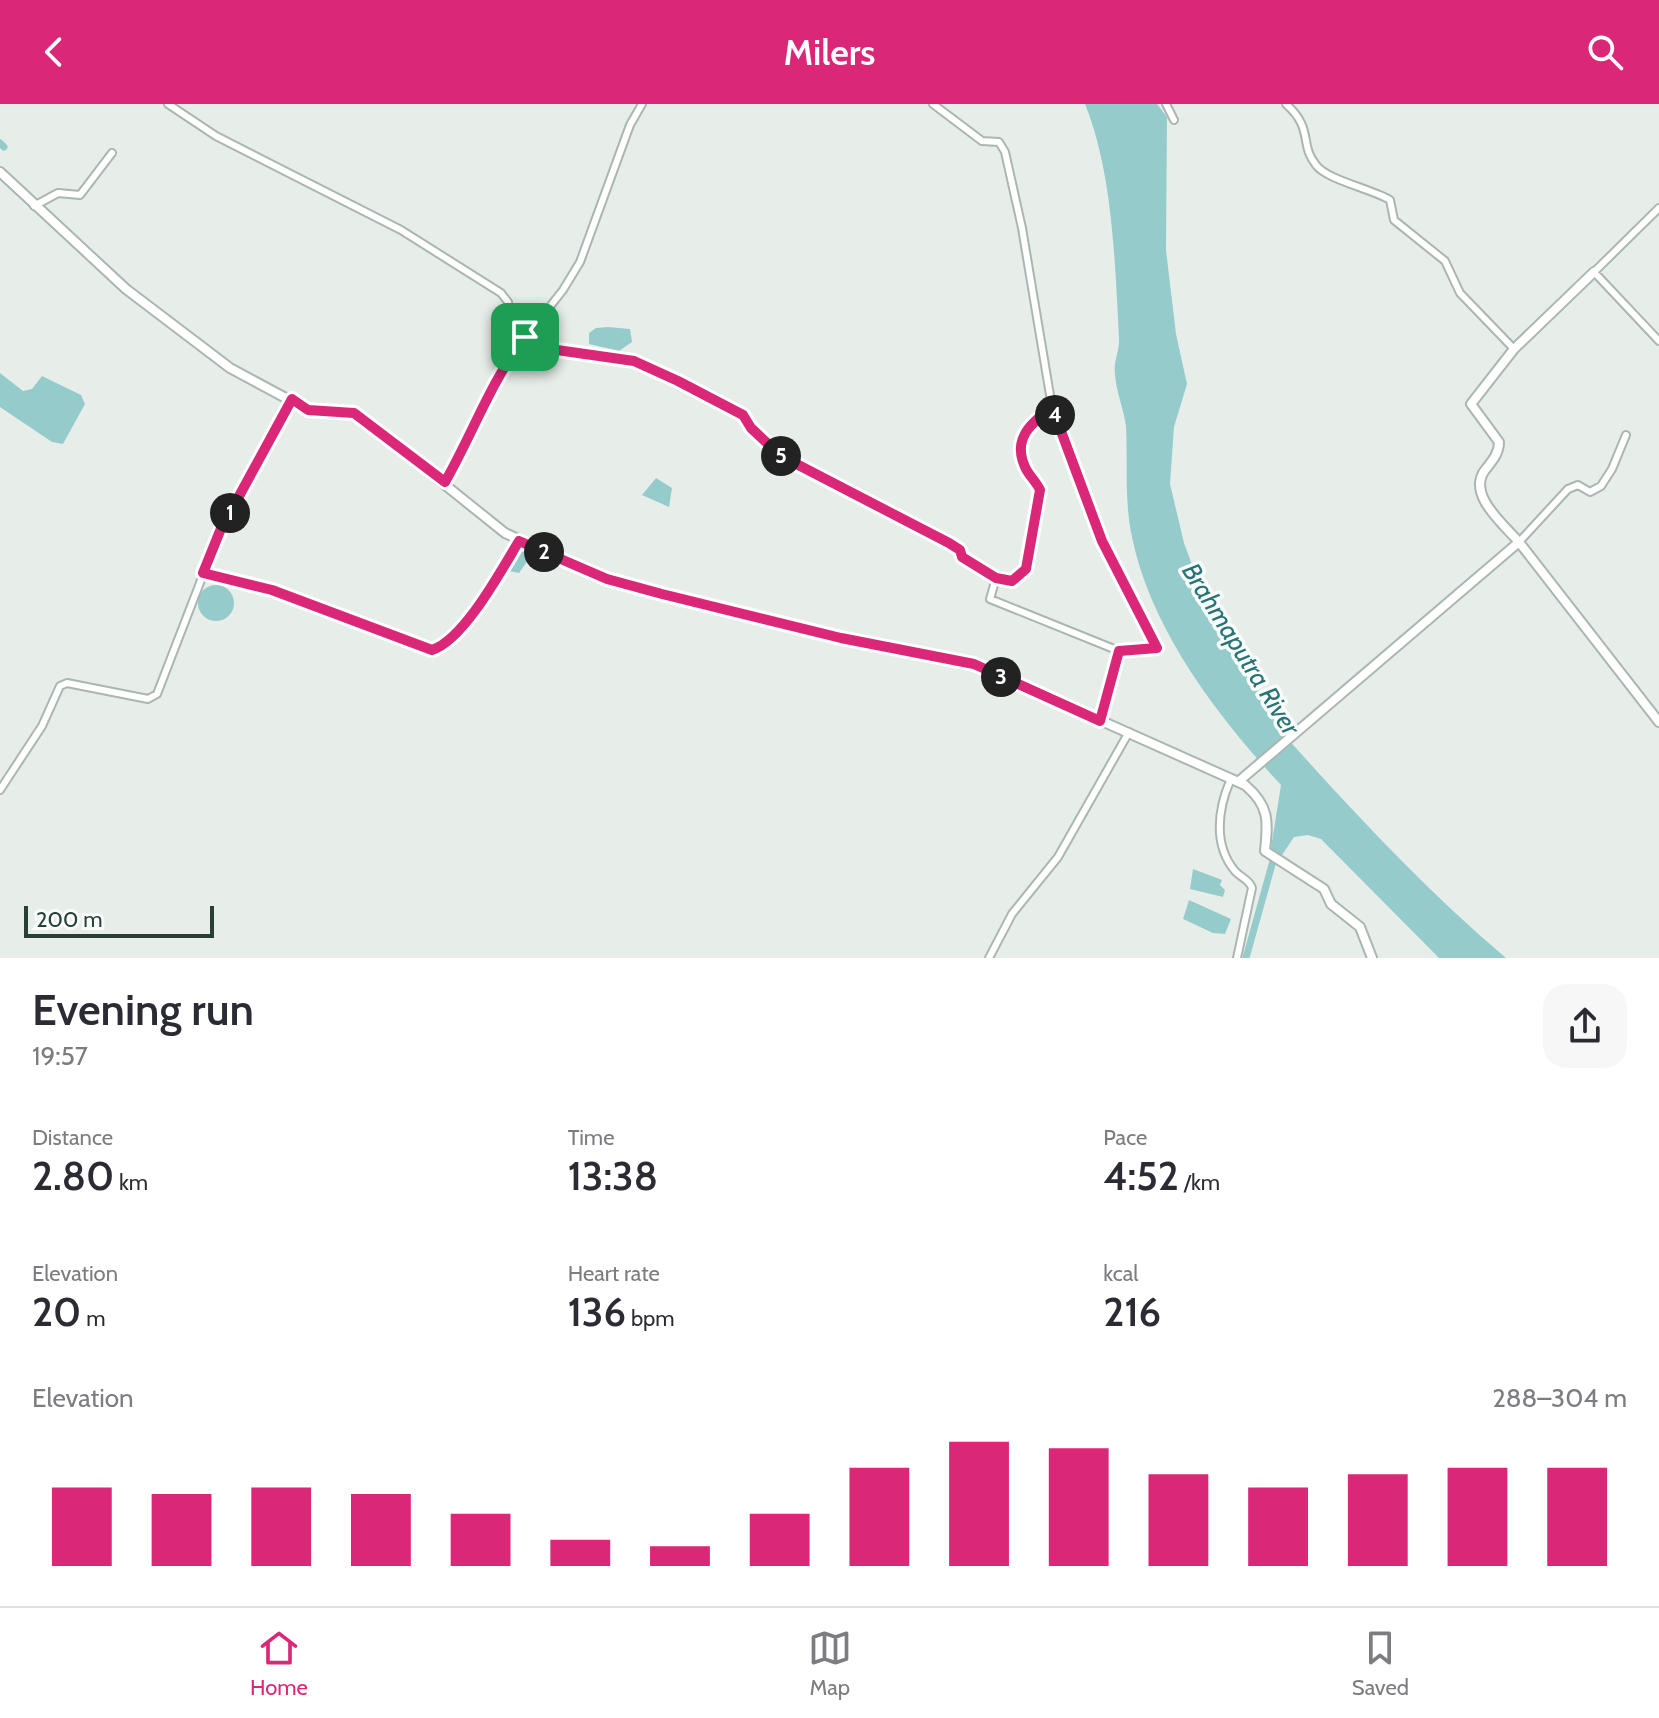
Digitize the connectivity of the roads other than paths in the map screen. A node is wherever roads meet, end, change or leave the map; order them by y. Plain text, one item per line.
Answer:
1 (168, 104) edge
2 (642, 104) edge
3 (933, 104) edge
4 (1166, 104) edge
5 (1286, 104) edge
6 (1174, 120) dead end
7 (112, 153) dead end
8 (0, 172) edge
9 (34, 206) junction
10 (1659, 208) edge
11 (1594, 272) junction
12 (525, 337) junction
13 (1659, 341) edge
14 (1514, 349) junction
15 (292, 399) junction
16 (1052, 407) junction
17 (1626, 435) dead end
18 (445, 482) junction
19 (519, 541) junction
20 (1519, 542) junction
21 (203, 573) junction
22 (996, 578) junction
23 (1119, 651) junction
24 (1100, 721) junction
25 (1659, 722) edge
26 (1129, 732) junction
27 (1234, 782) junction
28 (0, 790) edge
29 (989, 958) edge
30 (1237, 958) edge
31 (1372, 958) edge

1 - 12 street
2 - 12 street
3 - 16 street
4 - 6 street
5 - 14 street
7 - 9 street
8 - 9 street
9 - 15 street
10 - 11 street
11 - 13 street
11 - 14 street
12 - 18 street
12 - 22 street
14 - 20 street
15 - 18 street
15 - 21 street
16 - 22 street
16 - 23 street
17 - 20 street
18 - 19 street
19 - 21 street
19 - 24 street
20 - 25 street
20 - 27 street
21 - 28 street
22 - 23 street
23 - 24 street
24 - 26 street
26 - 27 street
26 - 29 street
27 - 30 street
27 - 31 street

